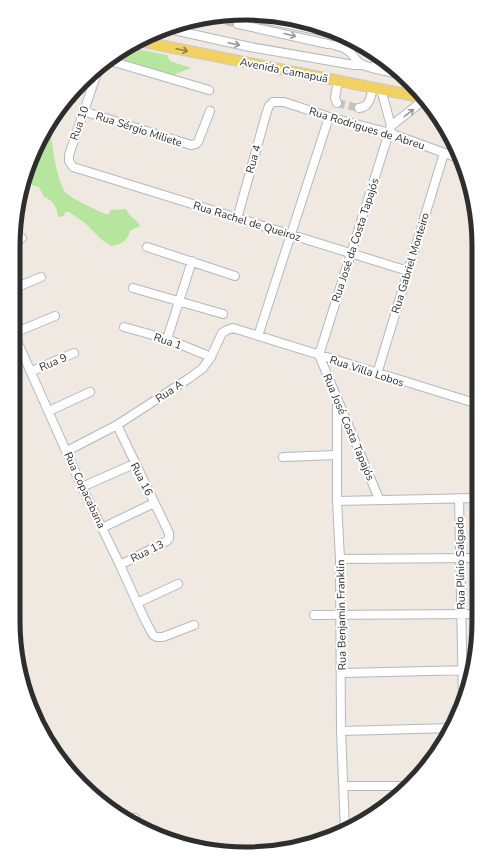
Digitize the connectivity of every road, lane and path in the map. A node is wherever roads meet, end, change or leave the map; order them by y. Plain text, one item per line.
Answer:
1 (284, 23) edge
2 (238, 24) tunnel mouth
3 (295, 25) edge
4 (177, 31) edge
5 (147, 43) edge
6 (114, 62) edge
7 (378, 63) edge
8 (363, 65) junction
9 (372, 68) junction
10 (390, 72) edge
11 (96, 77) edge
12 (338, 80) junction
13 (377, 88) junction
14 (209, 90) dead end
15 (416, 97) edge
16 (273, 102) joint
17 (337, 103) dead end
18 (421, 103) edge
19 (359, 108) dead end
20 (83, 111) junction
21 (210, 111) dead end
22 (329, 117) junction
23 (390, 130) junction
24 (444, 153) junction
25 (454, 157) edge
26 (86, 172) joint
27 (237, 218) junction
28 (291, 234) junction
29 (147, 247) dead end
30 (351, 253) junction
31 (192, 261) junction
32 (408, 271) junction
33 (41, 276) dead end
34 (235, 276) dead end
35 (20, 286) edge
36 (133, 288) dead end
37 (179, 302) junction
38 (223, 314) dead end
39 (55, 316) dead end
40 (124, 327) dead end
41 (20, 330) edge
42 (258, 336) junction
43 (167, 339) junction
44 (20, 345) edge
45 (74, 353) dead end
46 (319, 355) junction
47 (211, 357) junction
48 (32, 371) junction
49 (377, 374) junction
50 (90, 392) dead end
51 (337, 400) junction
52 (472, 402) edge
53 (49, 411) junction
54 (116, 425) junction
55 (67, 451) junction
56 (337, 454) junction
57 (283, 457) dead end
58 (134, 464) junction
59 (82, 487) junction
60 (459, 498) junction
61 (472, 498) edge
62 (379, 499) junction
63 (337, 501) junction
64 (154, 503) junction
65 (102, 528) junction
66 (169, 533) joint
67 (461, 558) junction
68 (472, 558) edge
69 (340, 559) junction
70 (120, 565) junction
71 (178, 584) dead end
72 (137, 603) junction
73 (461, 614) junction
74 (472, 614) edge
75 (314, 615) dead end
76 (340, 616) junction
77 (194, 625) dead end
78 (463, 670) junction
79 (467, 670) edge
80 (342, 673) junction
81 (463, 681) edge
82 (445, 728) edge
83 (341, 731) junction
84 (344, 786) junction
85 (400, 786) edge
86 (345, 824) edge

1 - 3 street
2 -> 8 street
4 -> 8 street
5 -> 12 main road, Avenida Camapuã
6 - 14 street
7 - 9 street
8 - 9 street
9 - 10 street
11 - 20 street, Rua 10
12 - 13 main road, Avenida Camapuã
12 - 17 street
13 - 15 main road, Avenida Camapuã
13 - 19 street
13 - 23 street
16 - 22 street, Rua Rodrigues de Abreu
16 - 27 street, Rua 4
23 -> 18 street
20 - 21 street, Rua Sérgio Miliete
20 - 26 street, Rua 10
22 - 23 street, Rua Rodrigues de Abreu
22 - 28 street
23 - 24 street, Rua Rodrigues de Abreu
23 - 30 street, Rua José da Costa Tapajós
24 - 25 street, Rua Rodrigues de Abreu
24 - 32 street, Rua Gabriel Monteiro
26 - 27 street, Rua Rachel de Queiroz
27 - 28 street, Rua Rachel de Queiroz
28 - 30 street, Rua Rachel de Queiroz
28 - 42 street
29 - 31 street
30 - 32 street, Rua Rachel de Queiroz
30 - 46 street, Rua José da Costa Tapajós
31 - 34 street
31 - 37 street
32 - 49 street, Rua Gabriel Monteiro
33 - 35 street
36 - 37 street
37 - 38 street
37 - 43 street
39 - 41 street
40 - 43 street, Rua 1
42 - 46 street, Rua Villa Lobos
42 - 47 street, Rua A
43 - 47 street, Rua 1
44 - 48 street, Rua Copacabana
45 - 48 street, Rua 9
46 - 49 street, Rua Villa Lobos
46 - 51 street, Rua José Costa Tapajós
47 - 54 street, Rua A
48 - 53 street, Rua Copacabana
49 - 52 street, Rua Villa Lobos
50 - 53 street
51 - 56 street, Rua Benjamin Franklin
51 - 62 street, Rua José Costa Tapajós
53 - 55 street, Rua Copacabana
54 - 55 street, Rua A
54 - 58 street, Rua 16
55 - 59 street, Rua Copacabana
56 - 57 street
56 - 63 street, Rua Benjamin Franklin
58 - 59 street
58 - 64 street, Rua 16
59 - 65 street, Rua Copacabana
60 - 61 street
60 - 62 street
60 - 67 street, Rua Plínio Salgado
62 - 63 street
63 - 69 street, Rua Benjamin Franklin
64 - 65 street
64 - 66 street, Rua 16
65 - 70 street, Rua Copacabana
66 - 70 street, Rua 13
67 - 68 street
67 - 69 street
67 - 73 street, Rua Plínio Salgado
69 - 76 street, Rua Benjamin Franklin
70 - 72 street, Rua Copacabana
71 - 72 street
72 - 77 street, Rua Copacabana
73 - 74 street
73 - 76 street
73 - 78 street, Rua Plínio Salgado
75 - 76 street
76 - 80 street, Rua Benjamin Franklin
78 - 79 street
78 - 80 street
78 - 81 street, Rua Plínio Salgado
80 - 83 street, Rua Benjamin Franklin
82 - 83 street
83 - 84 street, Rua Benjamin Franklin
84 - 85 street
84 - 86 street, Rua Benjamin Franklin

